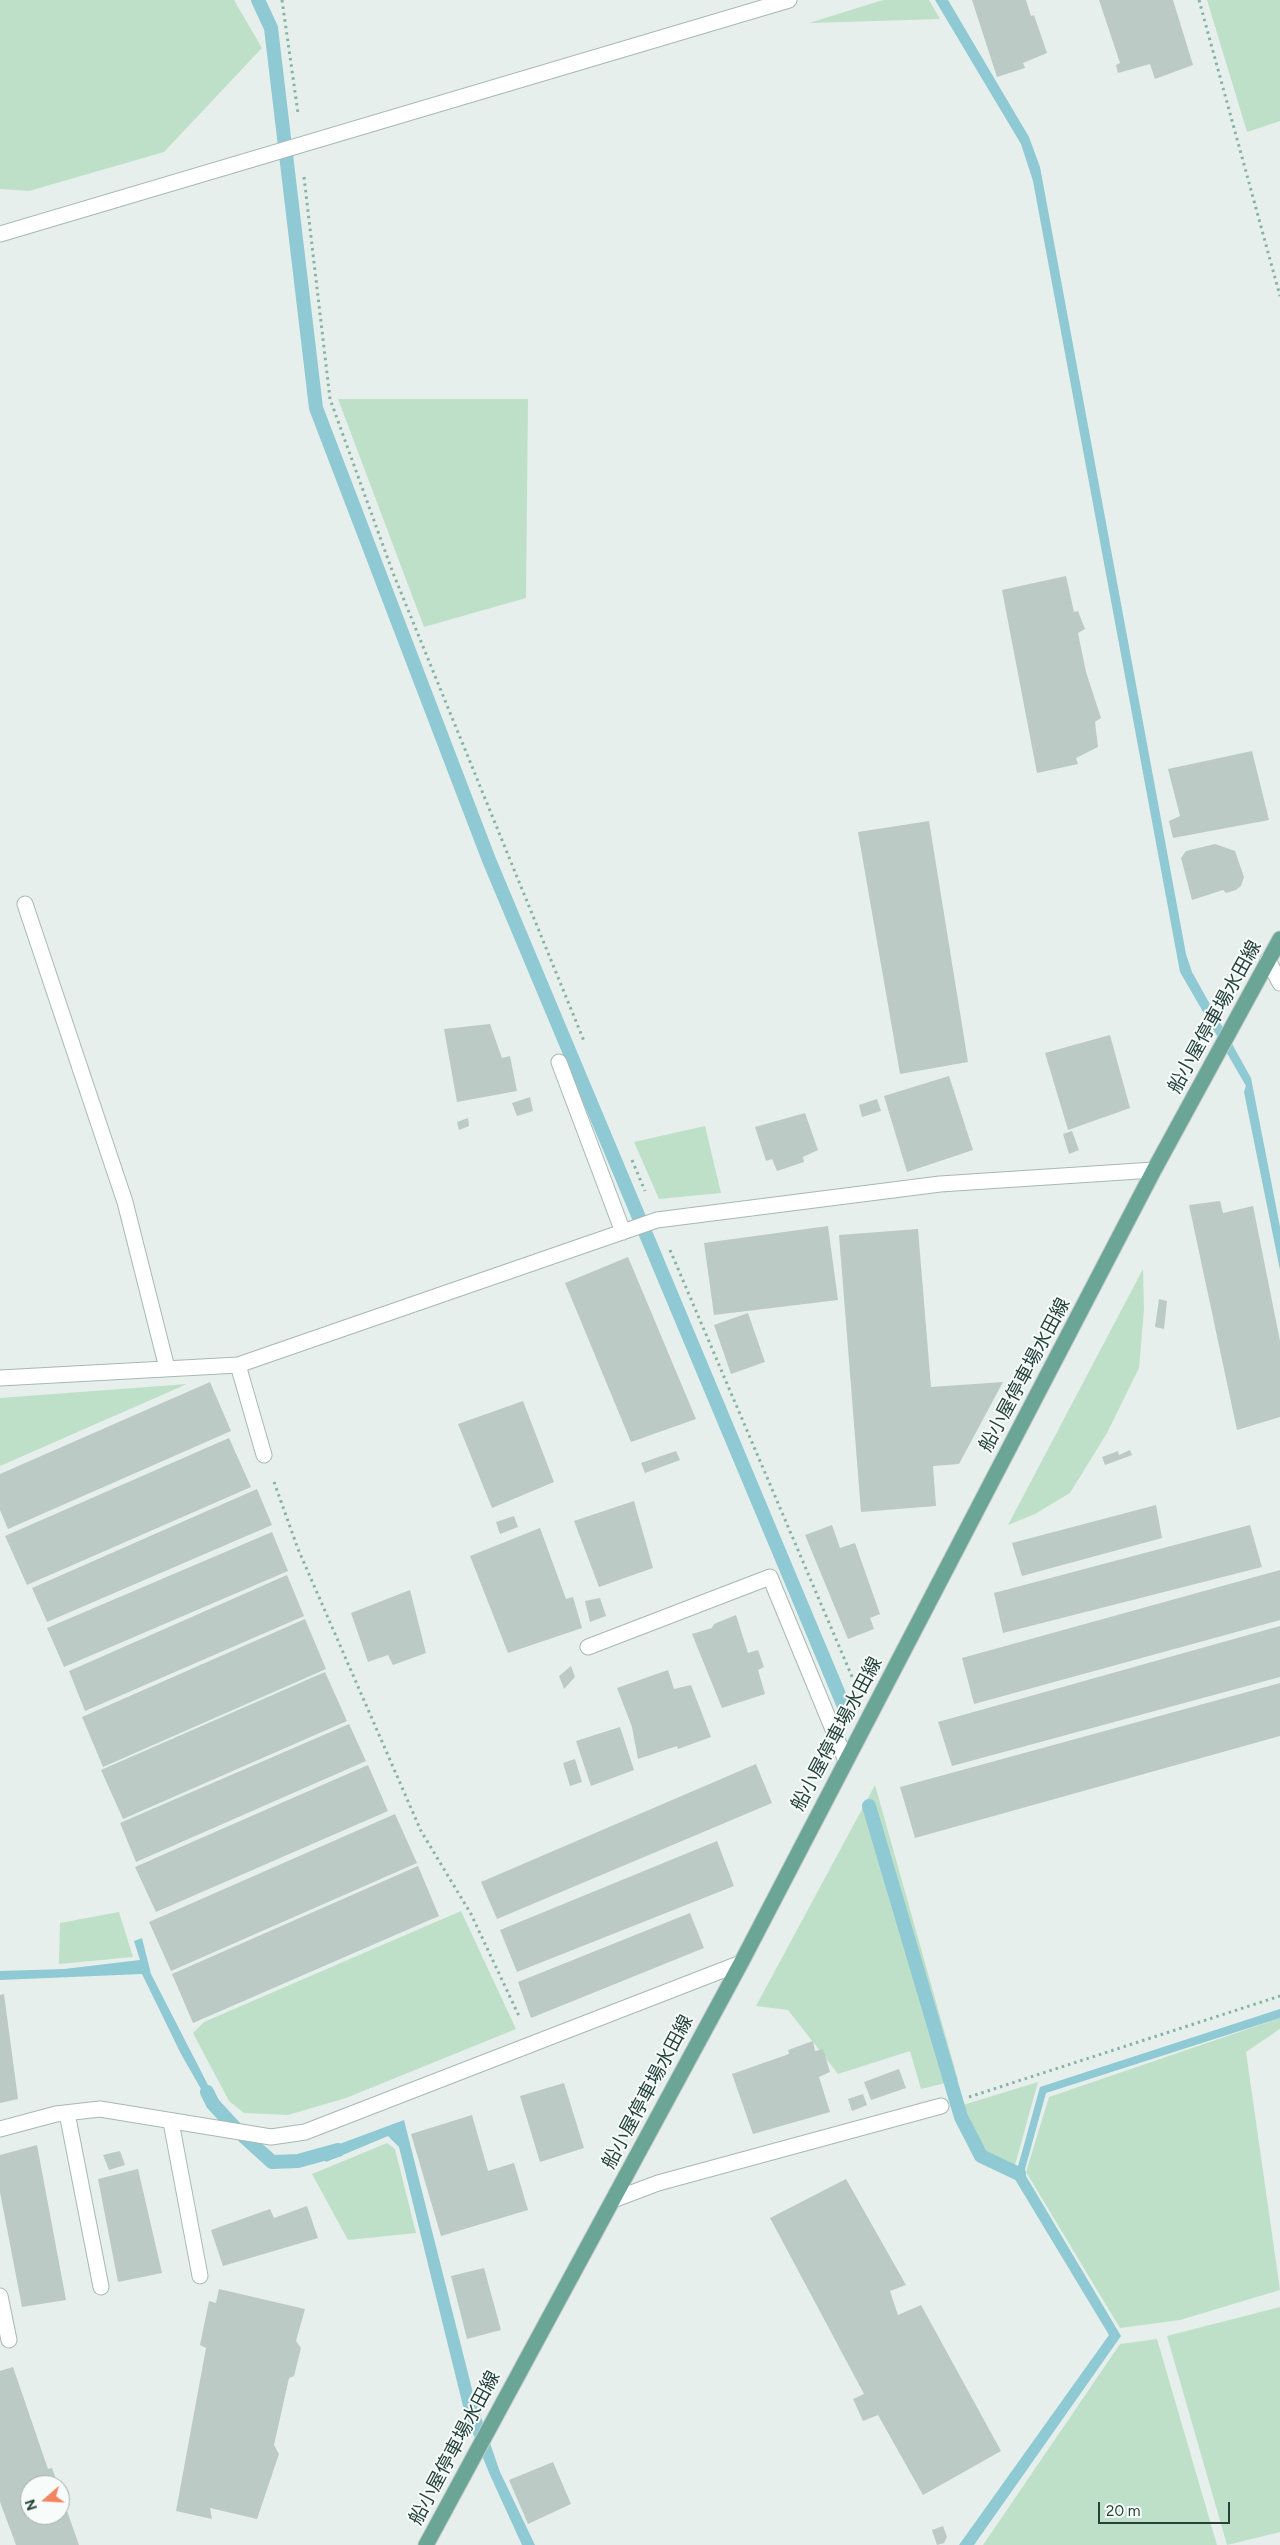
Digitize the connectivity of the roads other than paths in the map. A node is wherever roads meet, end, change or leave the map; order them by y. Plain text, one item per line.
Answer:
1 (789, 0) edge
2 (0, 234) edge
3 (25, 904) dead end
4 (1280, 939) edge
5 (1268, 960) junction
6 (1280, 983) edge
7 (559, 1062) dead end
8 (1154, 1170) junction
9 (623, 1232) junction
10 (238, 1365) junction
11 (167, 1368) junction
12 (0, 1378) edge
13 (264, 1456) road end
14 (588, 1647) dead end
15 (846, 1761) junction
16 (741, 1963) junction
17 (941, 2106) road end
18 (67, 2113) junction
19 (171, 2122) junction
20 (0, 2129) edge
21 (613, 2200) junction
22 (200, 2276) dead end
23 (101, 2287) dead end
24 (0, 2296) edge
25 (9, 2340) dead end
26 (426, 2545) edge

1 - 2 street
3 - 11 street
4 - 5 main road, 船小屋停車場水田線
5 - 6 street
5 - 8 main road, 船小屋停車場水田線
7 - 9 street
8 - 9 street
8 - 15 main road, 船小屋停車場水田線
9 - 10 street
10 - 11 street
10 - 13 street
11 - 12 street
14 - 15 street
15 - 16 main road, 船小屋停車場水田線
16 - 19 street
16 - 21 main road, 船小屋停車場水田線
17 - 21 street
18 - 19 street
18 - 20 street
18 - 23 street
19 - 22 street
21 - 26 main road, 船小屋停車場水田線
24 - 25 street

